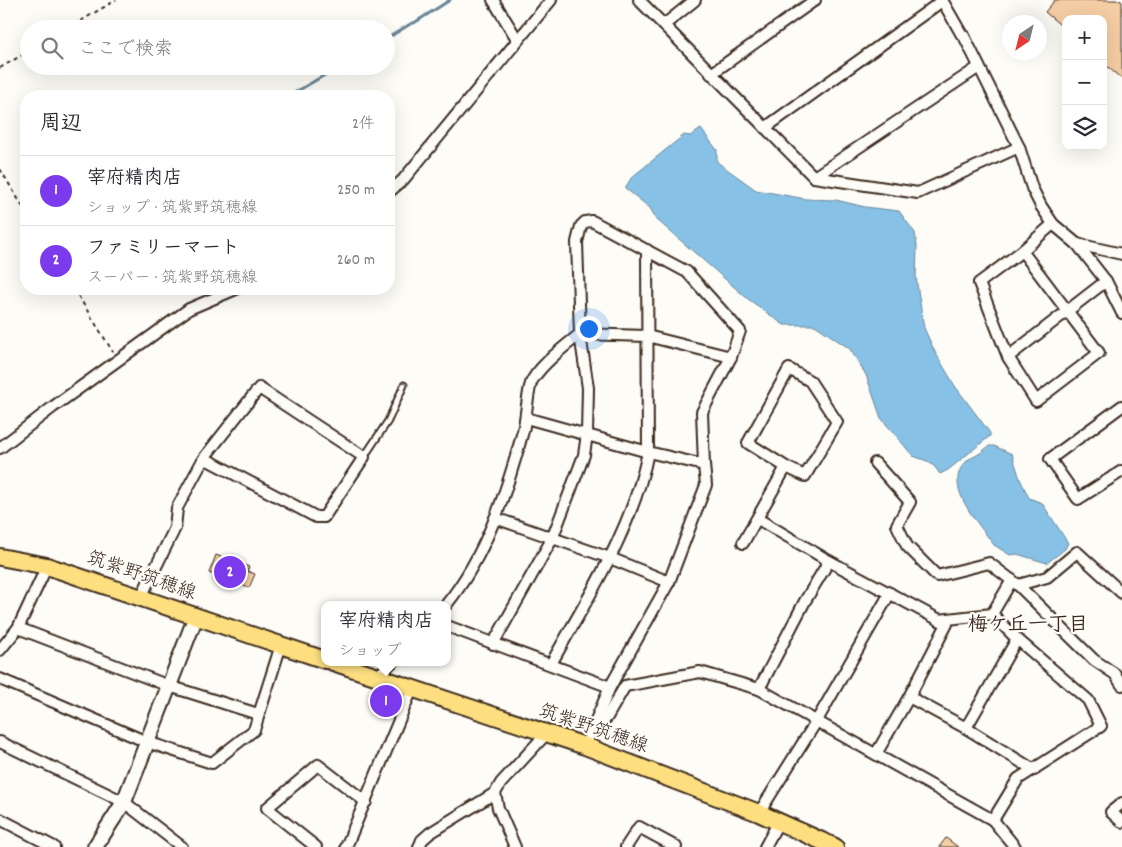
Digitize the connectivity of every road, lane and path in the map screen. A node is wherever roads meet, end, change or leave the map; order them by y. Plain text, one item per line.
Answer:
1 (116, 0) edge
2 (493, 0) edge
3 (551, 0) edge
4 (639, 0) edge
5 (695, 0) edge
6 (815, 0) edge
7 (942, 0) edge
8 (82, 20) edge
9 (664, 25) junction
10 (518, 39) junction
11 (20, 56) edge
12 (980, 67) junction
13 (0, 68) edge
14 (711, 74) junction
15 (765, 128) junction
16 (1019, 147) junction
17 (0, 169) edge
18 (814, 177) junction
19 (395, 187) edge
20 (20, 202) edge
21 (1053, 224) junction
22 (1077, 244) junction
23 (647, 250) junction
24 (1022, 251) junction
25 (1122, 254) edge
26 (1106, 281) junction
27 (78, 295) edge
28 (223, 295) edge
29 (1067, 310) junction
30 (1122, 313) edge
31 (580, 334) junction
32 (647, 336) junction
33 (730, 357) junction
34 (1008, 357) junction
35 (118, 360) junction
36 (404, 385) dead end
37 (1122, 406) edge
38 (526, 418) junction
39 (588, 434) junction
40 (0, 448) edge
41 (648, 452) junction
42 (364, 457) junction
43 (204, 458) junction
44 (876, 463) dead end
45 (704, 465) junction
46 (786, 467) junction
47 (1122, 471) edge
48 (495, 518) junction
49 (758, 519) junction
50 (552, 539) junction
51 (743, 543) dead end
52 (0, 557) edge
53 (610, 558) junction
54 (830, 560) junction
55 (47, 566) junction
56 (669, 582) junction
57 (1015, 582) junction
58 (890, 593) junction
59 (1122, 593) edge
60 (141, 597) junction
61 (449, 601) edge
62 (992, 614) junction
63 (196, 616) junction
64 (939, 620) junction
65 (18, 628) junction
66 (451, 628) edge
67 (1017, 638) junction
68 (493, 644) junction
69 (281, 645) junction
70 (0, 650) edge
71 (321, 659) edge
72 (551, 664) junction
73 (345, 666) edge
74 (388, 666) edge
75 (377, 677) junction
76 (0, 679) edge
77 (1122, 685) edge
78 (169, 686) junction
79 (610, 687) junction
80 (412, 689) junction
81 (759, 689) junction
82 (909, 697) junction
83 (258, 714) junction
84 (816, 722) junction
85 (966, 728) junction
86 (546, 734) junction
87 (587, 741) junction
88 (0, 742) edge
89 (147, 742) junction
90 (876, 754) junction
91 (1034, 770) junction
92 (495, 794) junction
93 (124, 802) junction
94 (366, 802) junction
95 (1122, 803) edge
96 (759, 813) junction
97 (0, 819) edge
98 (993, 820) junction
99 (778, 821) junction
100 (1122, 822) edge
101 (54, 847) edge
102 (95, 847) edge
103 (182, 847) edge
104 (316, 847) edge
105 (346, 847) edge
106 (419, 847) edge
107 (515, 847) edge
108 (626, 847) edge
109 (676, 847) edge
110 (765, 847) edge
111 (836, 847) edge
112 (1015, 847) edge

1 - 8 path
2 - 10 street
3 - 10 street
4 - 9 street
5 - 9 street
6 - 14 street
7 - 12 street
7 - 15 street
9 - 14 street
10 - 19 street
11 - 13 path
12 - 16 street
12 - 18 street
14 - 15 street
15 - 18 street
16 - 18 street
16 - 21 street
17 - 20 path
21 - 22 street
21 - 24 street
22 - 25 street
22 - 26 street
23 - 31 street
23 - 32 street
23 - 33 street
24 - 29 street
24 - 34 street
26 - 29 street
26 - 30 street
27 - 35 path
28 - 35 street
29 - 34 street
29 - 34 street
31 - 32 street
31 - 38 street
31 - 39 street
32 - 33 street
32 - 41 street
33 - 45 street
35 - 40 street
36 - 42 lane
37 - 47 street
38 - 39 street
38 - 48 street
39 - 41 street
39 - 50 street
41 - 45 street
41 - 53 street
42 - 43 street
42 - 43 street
43 - 60 street
44 - 57 street
45 - 56 street
46 - 46 street
46 - 49 street
48 - 50 street
48 - 61 street
49 - 51 street
49 - 54 street
50 - 53 street
50 - 68 street
52 - 55 main road, 筑紫野筑穂線
53 - 56 street
53 - 72 street
54 - 58 street
54 - 81 street
55 - 60 main road, 筑紫野筑穂線
55 - 65 street
56 - 79 street
57 - 59 street
57 - 62 street
57 - 77 street
58 - 64 street
58 - 84 street
60 - 63 main road, 筑紫野筑穂線
62 - 64 street
62 - 67 street
63 - 69 main road, 筑紫野筑穂線
63 - 78 street
64 - 82 street
65 - 70 street
65 - 78 street
66 - 68 street
67 - 85 street
67 - 91 street
68 - 72 street
69 - 71 main road, 筑紫野筑穂線
69 - 83 street
72 - 79 street
73 - 75 main road, 筑紫野筑穂線
74 - 75 street
75 - 80 main road, 筑紫野筑穂線
76 - 89 street
78 - 83 street
78 - 89 street
79 - 87 street
80 - 86 main road, 筑紫野筑穂線
80 - 94 street
81 - 84 street
81 - 87 street
82 - 85 street
82 - 90 street
83 - 89 street
84 - 90 street
84 - 96 street
85 - 91 street
86 - 87 main road, 筑紫野筑穂線
86 - 92 street
87 - 96 main road, 筑紫野筑穂線
88 - 93 street
89 - 93 street
90 - 98 street
91 - 98 street
92 - 106 street
92 - 107 street
93 - 102 street
93 - 103 street
94 - 104 street
94 - 105 street
95 - 100 street
96 - 99 main road, 筑紫野筑穂線
97 - 101 street
98 - 112 street
99 - 110 street
99 - 111 main road, 筑紫野筑穂線
108 - 109 street

